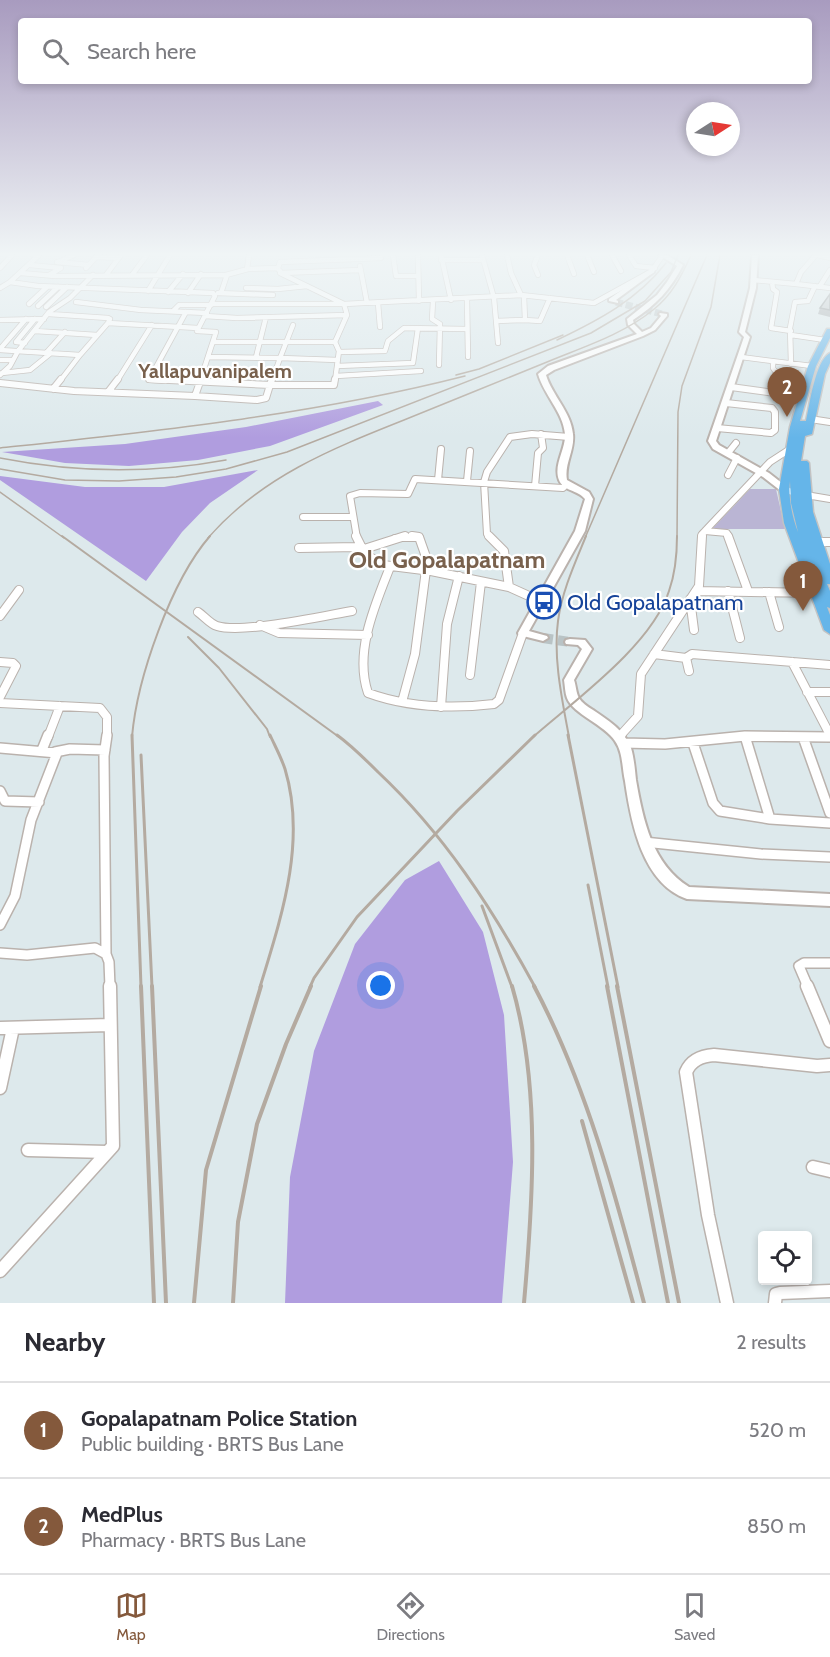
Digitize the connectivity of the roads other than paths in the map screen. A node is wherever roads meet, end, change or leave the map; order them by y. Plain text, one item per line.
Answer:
1 (347, 315) edge
2 (47, 316) edge
3 (76, 316) edge
4 (137, 316) dead end
5 (183, 316) edge
6 (205, 316) edge
7 (242, 316) edge
8 (314, 316) edge
9 (380, 316) edge
10 (432, 316) edge
11 (467, 316) edge
12 (496, 316) edge
13 (525, 316) edge
14 (542, 316) edge
15 (635, 316) edge
16 (665, 316) edge
17 (745, 316) edge
18 (773, 316) edge
19 (793, 316) edge
20 (266, 317) junction
21 (26, 319) junction
22 (35, 319) junction
23 (44, 319) junction
24 (0, 320) edge
25 (525, 320) junction
26 (496, 321) junction
27 (108, 323) junction
28 (131, 324) junction
29 (152, 325) junction
30 (293, 325) dead end
31 (176, 327) junction
32 (380, 327) dead end
33 (198, 328) junction
34 (417, 328) junction
35 (440, 329) junction
36 (467, 329) junction
37 (35, 331) junction
38 (790, 331) junction
39 (65, 332) junction
40 (97, 335) junction
41 (641, 335) junction
42 (828, 338) edge
43 (260, 341) junction
44 (213, 342) junction
45 (286, 342) junction
46 (335, 342) junction
47 (25, 343) junction
48 (498, 343) dead end
49 (0, 350) edge
50 (18, 351) junction
51 (339, 352) junction
52 (49, 353) junction
53 (830, 355) edge
54 (80, 356) junction
55 (208, 357) junction
56 (256, 357) junction
57 (468, 357) dead end
58 (741, 357) junction
59 (280, 358) junction
60 (0, 360) edge
61 (12, 360) junction
62 (773, 362) junction
63 (337, 363) junction
64 (439, 364) dead end
65 (791, 364) junction
66 (812, 366) junction
67 (421, 370) dead end
68 (1, 374) edge
69 (336, 376) junction
70 (201, 382) junction
71 (0, 383) edge
72 (270, 385) junction
73 (731, 387) junction
74 (53, 389) junction
75 (758, 391) junction
76 (108, 392) junction
77 (782, 394) junction
78 (195, 396) junction
79 (803, 397) junction
80 (726, 403) junction
81 (753, 406) junction
82 (810, 419) junction
83 (830, 422) edge
84 (717, 428) junction
85 (541, 434) junction
86 (569, 437) junction
87 (736, 443) dead end
88 (441, 449) dead end
89 (790, 449) junction
90 (470, 451) dead end
91 (728, 453) junction
92 (737, 458) junction
93 (760, 472) junction
94 (728, 475) dead end
95 (438, 480) junction
96 (467, 481) junction
97 (484, 482) junction
98 (566, 484) junction
99 (535, 486) junction
100 (783, 489) junction
101 (800, 494) junction
102 (830, 499) edge
103 (303, 517) dead end
104 (352, 517) junction
105 (705, 531) junction
106 (817, 542) junction
107 (830, 542) edge
108 (299, 548) dead end
109 (360, 548) junction
110 (390, 567) junction
111 (429, 570) junction
112 (459, 576) junction
113 (830, 581) edge
114 (481, 582) junction
115 (509, 587) junction
116 (20, 590) dead end
117 (696, 591) junction
118 (728, 591) junction
119 (748, 591) junction
120 (769, 592) junction
121 (815, 593) junction
122 (690, 599) junction
123 (540, 601) junction
124 (830, 604) edge
125 (198, 612) dead end
126 (352, 612) dead end
127 (0, 616) edge
128 (260, 625) junction
129 (779, 627) dead end
130 (694, 630) dead end
131 (830, 630) edge
132 (523, 633) junction
133 (368, 635) junction
134 (543, 638) tunnel mouth
135 (740, 638) dead end
136 (570, 642) tunnel mouth
137 (654, 654) junction
138 (686, 658) junction
139 (0, 662) edge
140 (792, 662) junction
141 (830, 665) edge
142 (689, 671) dead end
143 (470, 675) dead end
144 (807, 692) junction
145 (830, 692) edge
146 (0, 697) edge
147 (402, 702) junction
148 (0, 703) edge
149 (60, 706) junction
150 (441, 707) junction
151 (745, 736) junction
152 (830, 736) edge
153 (803, 737) junction
154 (621, 740) junction
155 (693, 743) junction
156 (0, 748) edge
157 (42, 750) junction
158 (105, 750) junction
159 (55, 752) junction
160 (0, 791) edge
161 (39, 802) junction
162 (830, 813) edge
163 (770, 819) junction
164 (830, 822) edge
165 (645, 842) junction
166 (830, 857) edge
167 (830, 900) edge
168 (0, 925) edge
169 (0, 953) edge
170 (106, 954) junction
171 (830, 963) edge
172 (110, 1025) junction
173 (0, 1028) edge
174 (13, 1028) junction
175 (830, 1041) edge
176 (830, 1065) edge
177 (0, 1088) edge
178 (28, 1150) dead end
179 (107, 1152) junction
180 (813, 1167) dead end
181 (830, 1171) edge
182 (0, 1271) edge
183 (830, 1291) edge
184 (727, 1303) edge
185 (775, 1303) edge

1 - 46 street
2 - 23 street
3 - 27 street
4 - 28 street
5 - 31 street
6 - 33 street
7 - 20 street
8 - 20 street
9 - 32 street
10 - 35 street
11 - 36 street
12 - 26 street
13 - 25 street
14 - 25 street
15 - 41 street
16 - 41 street
17 - 58 street
18 - 38 street
19 - 38 street
20 - 43 street
21 - 22 street
21 - 24 street
21 - 49 street
22 - 23 street
22 - 47 street
23 - 37 street
25 - 26 street
26 - 48 street
27 - 28 street
27 - 40 street
28 - 29 street
29 - 31 street
29 - 76 street
30 - 45 street
31 - 33 street
31 - 70 street
33 - 44 street
34 - 35 street
34 - 51 street
34 - 63 street
35 - 36 street
35 - 64 street
36 - 57 street
37 - 39 street
37 - 47 street
38 - 42 street
38 - 65 street
39 - 40 street
39 - 52 street
40 - 54 street
41 - 86 street
42 - 66 main road
42 - 101 main road
43 - 44 street
43 - 45 street
43 - 56 street
44 - 55 street
45 - 46 street
45 - 59 street
46 - 51 street
47 - 50 street
49 - 50 street
50 - 52 street
50 - 61 street
51 - 63 street
52 - 54 street
52 - 68 street
53 - 82 main road
54 - 74 street
55 - 56 street
55 - 70 street
56 - 59 street
58 - 62 street
58 - 73 street
59 - 63 street
59 - 72 street
60 - 61 street
61 - 68 street
62 - 65 street
62 - 77 street
63 - 69 street
65 - 66 street
66 - 79 main road
67 - 69 street
69 - 72 street
70 - 72 street
70 - 78 street
71 - 74 street
72 - 78 street
73 - 75 street
73 - 80 street
74 - 76 street
75 - 77 street
75 - 81 street
76 - 78 street
77 - 79 street
79 - 89 main road
80 - 81 street
80 - 84 street
81 - 84 street
82 - 83 street
82 - 101 main road
84 - 91 street
85 - 86 street
85 - 97 street
85 - 99 street
86 - 98 street
87 - 91 street
88 - 95 street
89 - 93 street
89 - 100 main road
90 - 96 street
91 - 92 street
92 - 93 street
92 - 94 street
93 - 100 street
93 - 105 street
95 - 96 street
95 - 104 street
96 - 97 street
97 - 99 street
97 - 115 street
98 - 99 street
98 - 123 street
100 - 101 street
100 - 121 main road
101 - 102 street
101 - 106 main road
101 - 124 main road
103 - 104 street
104 - 109 street
105 - 117 street
105 - 119 street
106 - 107 street
106 - 113 main road
108 - 109 street
109 - 110 street
109 - 111 street
110 - 111 street
110 - 133 street
111 - 112 street
111 - 147 street
112 - 114 street
112 - 150 street
114 - 115 street
114 - 143 street
115 - 123 street
116 - 127 street
117 - 118 street
117 - 122 street
118 - 119 street
118 - 135 street
119 - 120 street
120 - 121 street
120 - 129 street
121 - 131 main road
122 - 130 street
122 - 137 street
123 - 132 street
125 - 128 street
126 - 128 street
128 - 133 street
132 - 134 street
132 - 150 street
133 - 147 street
136 - 154 street
137 - 138 street
137 - 154 street
138 - 140 street
138 - 142 street
139 - 146 street
140 - 141 street
140 - 144 street
144 - 145 street
144 - 152 street
147 - 150 street
148 - 149 street
149 - 157 street
149 - 158 street
151 - 153 street
151 - 155 street
151 - 163 street
152 - 153 street
153 - 162 street
154 - 155 street
154 - 165 street
155 - 163 street
156 - 157 street
157 - 159 street
158 - 159 street
158 - 170 street
159 - 161 street
160 - 161 street
161 - 168 street
163 - 164 street
165 - 166 street
165 - 167 street
169 - 170 street
170 - 172 street
171 - 175 street
172 - 174 street
172 - 179 street
173 - 174 street
174 - 177 street
176 - 184 street
178 - 179 street
179 - 182 street
180 - 181 street
183 - 185 street

